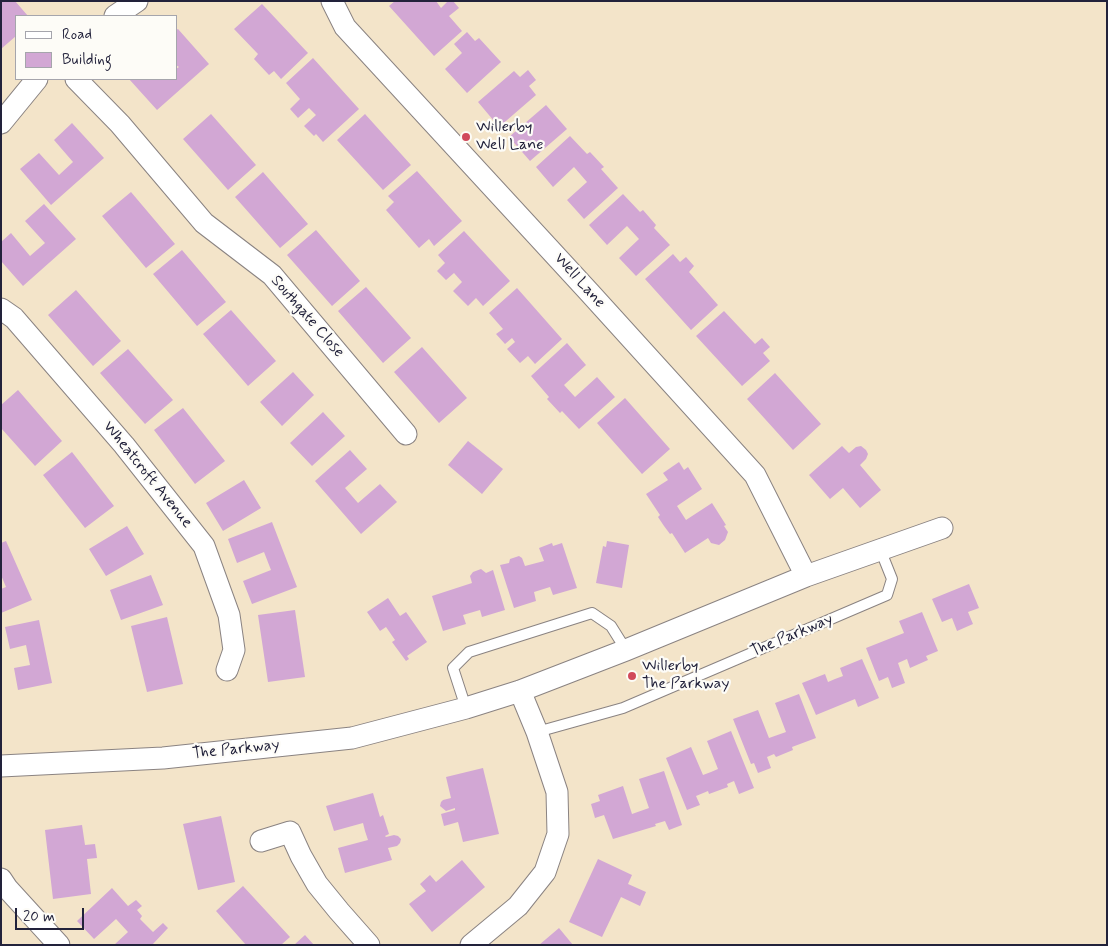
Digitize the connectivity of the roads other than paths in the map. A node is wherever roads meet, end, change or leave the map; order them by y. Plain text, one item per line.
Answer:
1 (137, 1) edge
2 (332, 1) edge
3 (116, 15) edge
4 (36, 80) edge
5 (77, 80) edge
6 (1, 123) edge
7 (1, 309) edge
8 (406, 434) dead end
9 (942, 528) dead end
10 (880, 549) junction
11 (806, 576) junction
12 (626, 650) junction
13 (227, 670) dead end
14 (520, 691) junction
15 (466, 708) junction
16 (537, 732) junction
17 (1, 766) edge
18 (261, 841) dead end
19 (1, 879) edge
20 (59, 945) edge
21 (369, 945) edge
22 (471, 945) edge

1 - 3 street
2 - 11 street, Well Lane
4 - 6 street
5 - 8 street, Southgate Close
7 - 13 street, Wheatcroft Avenue
9 - 10 street, The Parkway
10 - 11 street, The Parkway
10 - 16 lane, The Parkway
11 - 12 street, The Parkway
12 - 14 street, The Parkway
12 - 15 lane
14 - 15 street, The Parkway
14 - 16 street
15 - 17 street, The Parkway
16 - 22 street
18 - 21 street
19 - 20 street

